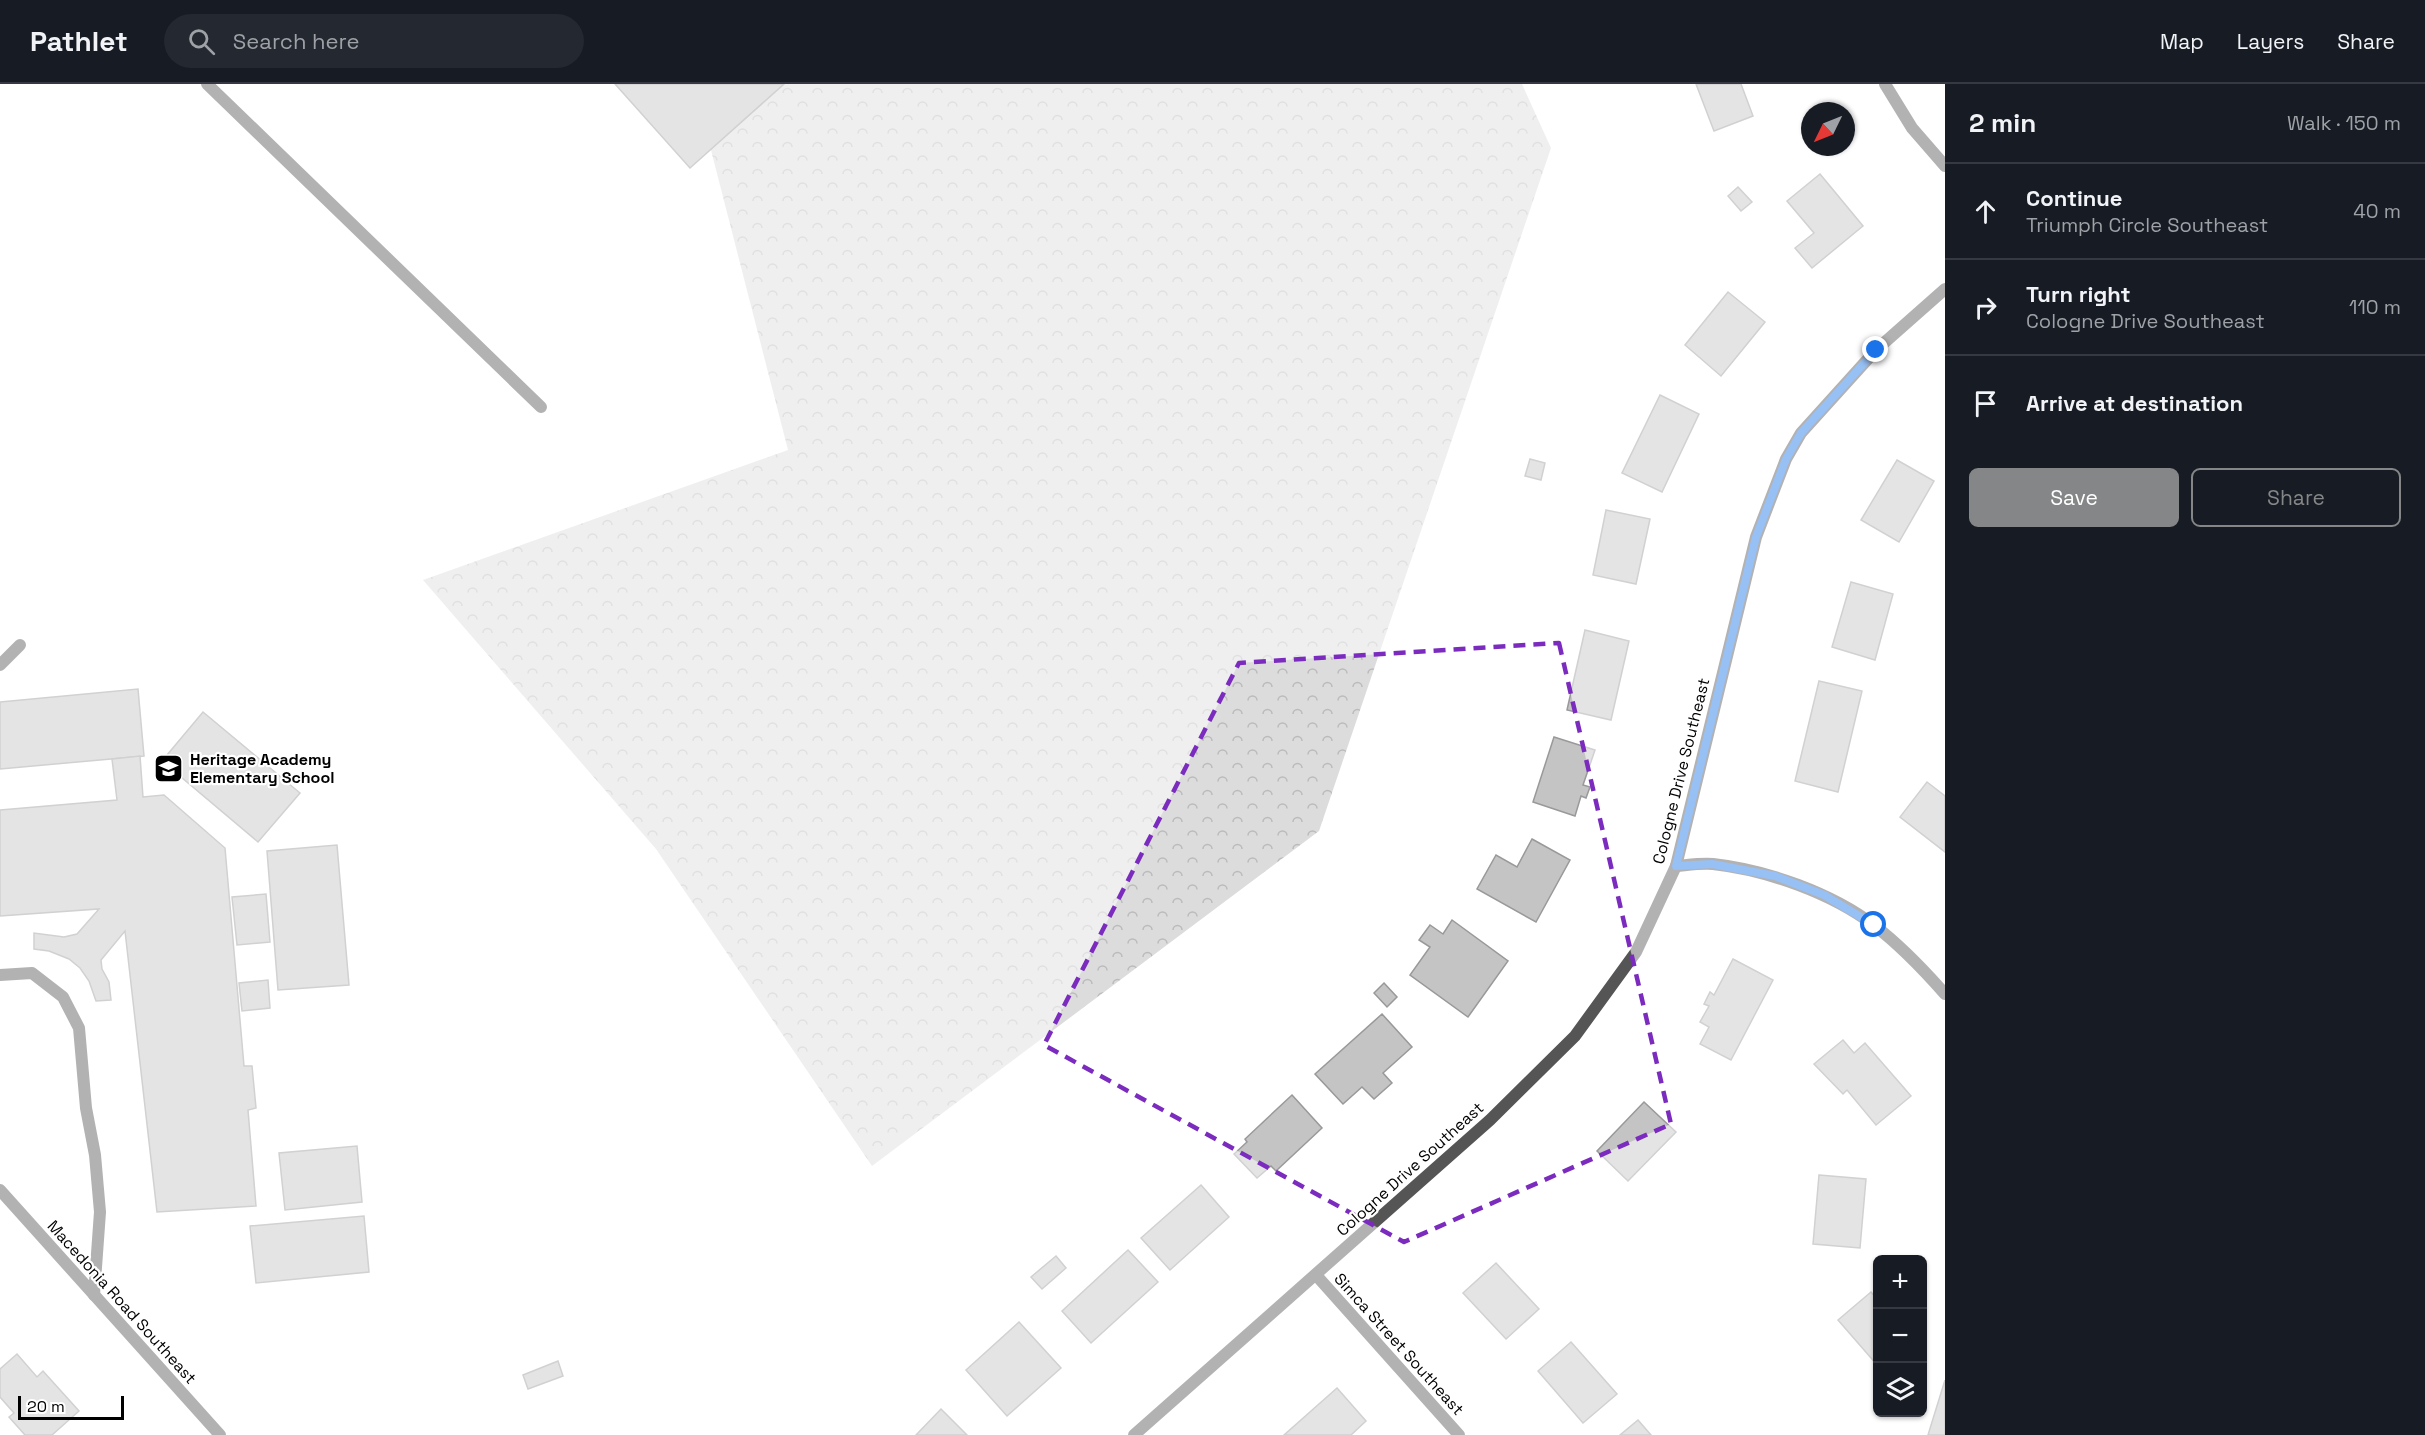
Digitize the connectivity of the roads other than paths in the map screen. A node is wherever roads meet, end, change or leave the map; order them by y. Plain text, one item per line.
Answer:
1 (207, 84) edge
2 (1886, 84) edge
3 (1945, 166) edge
4 (1945, 289) edge
5 (541, 407) dead end
6 (20, 645) dead end
7 (0, 665) edge
8 (1676, 866) junction
9 (0, 975) edge
10 (1945, 994) edge
11 (0, 1190) edge
12 (1316, 1275) junction
13 (94, 1295) junction
14 (220, 1435) edge
15 (1134, 1435) edge
16 (1459, 1435) edge

1 - 5 street
2 - 3 street
4 - 8 street, Cologne Drive Southeast
6 - 7 street
8 - 10 street
8 - 12 street, Cologne Drive Southeast
9 - 13 street
11 - 13 street, Macedonia Road Southeast
12 - 15 street, Cologne Drive Southeast
12 - 16 street, Simca Street Southeast
13 - 14 street, Macedonia Road Southeast

